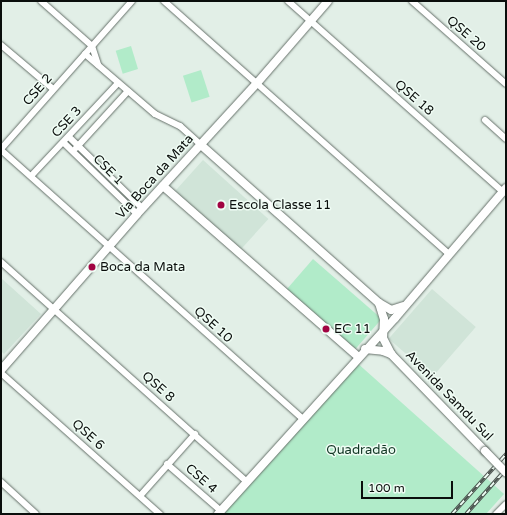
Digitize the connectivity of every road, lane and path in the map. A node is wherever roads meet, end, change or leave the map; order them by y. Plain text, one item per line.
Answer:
1 (41, 1) edge
2 (132, 1) edge
3 (164, 1) edge
4 (288, 1) edge
5 (328, 1) edge
6 (412, 1) edge
7 (310, 21) junction
8 (1, 45) edge
9 (92, 46) junction
10 (85, 54) junction
11 (98, 65) junction
12 (118, 83) junction
13 (257, 84) junction
14 (506, 84) edge
15 (54, 89) junction
16 (128, 91) junction
17 (485, 120) dead end
18 (69, 137) junction
19 (506, 139) edge
20 (64, 143) junction
21 (201, 145) junction
22 (78, 146) junction
23 (1, 149) edge
24 (73, 151) junction
25 (32, 175) junction
26 (163, 186) junction
27 (505, 190) edge
28 (140, 211) junction
29 (109, 247) junction
30 (449, 254) junction
31 (1, 262) edge
32 (378, 303) junction
33 (404, 305) junction
34 (54, 310) junction
35 (384, 329) junction
36 (365, 349) junction
37 (391, 354) junction
38 (358, 357) junction
39 (1, 370) edge
40 (1, 373) edge
41 (303, 419) junction
42 (195, 434) junction
43 (167, 464) junction
44 (506, 473) edge
45 (1, 482) edge
46 (247, 482) junction
47 (140, 496) junction
48 (506, 504) edge
49 (220, 512) edge
50 (36, 514) edge
51 (160, 514) edge
52 (496, 514) edge

1 - 9 street
2 - 9 street, CSE 2
3 - 13 street
4 - 7 street, QSE 18
5 - 7 street, Via Boca da Mata
6 - 14 street, QSE 20
7 - 13 street, Via Boca da Mata
7 - 27 street, QSE 18
8 - 15 street
9 - 10 street, CSE 2
9 - 11 street
10 - 11 street
10 - 15 street, CSE 2
11 - 12 street
12 - 16 street
12 - 18 street, CSE 3
13 - 21 street, Via Boca da Mata
13 - 30 street
15 - 23 street, CSE 2
16 - 21 street
16 - 22 street, CSE 3
17 - 19 street
18 - 20 street, CSE 3
18 - 22 street, CSE 1
20 - 24 street, CSE 1
20 - 25 street, CSE 3
21 - 26 street, Via Boca da Mata
21 - 32 street
22 - 24 street, CSE 3
22 - 28 street, CSE 1
23 - 25 street, QSE 10
24 - 28 street, CSE 1
25 - 29 street, QSE 10
26 - 28 street, Via Boca da Mata
26 - 38 street
27 - 30 street
28 - 29 street, Via Boca da Mata
29 - 34 street, Via Boca da Mata
29 - 41 street, QSE 10
30 - 33 street
31 - 34 street, QSE 8
32 - 33 street
32 - 35 street, Avenida Samdu Sul
33 - 35 street
34 - 39 street, Via Boca da Mata
34 - 42 street, QSE 8
35 - 36 street
35 - 37 street, Avenida Samdu Sul
36 - 37 street, Avenida Samdu Sul
36 - 38 street
37 - 44 street, Avenida Samdu Sul, bridge
38 - 41 street
40 - 47 street, QSE 6
41 - 46 street
42 - 43 street
42 - 46 street, QSE 8
43 - 47 street
43 - 49 street, CSE 4
45 - 50 street
46 - 49 street
47 - 51 street, QSE 6
48 - 52 street

